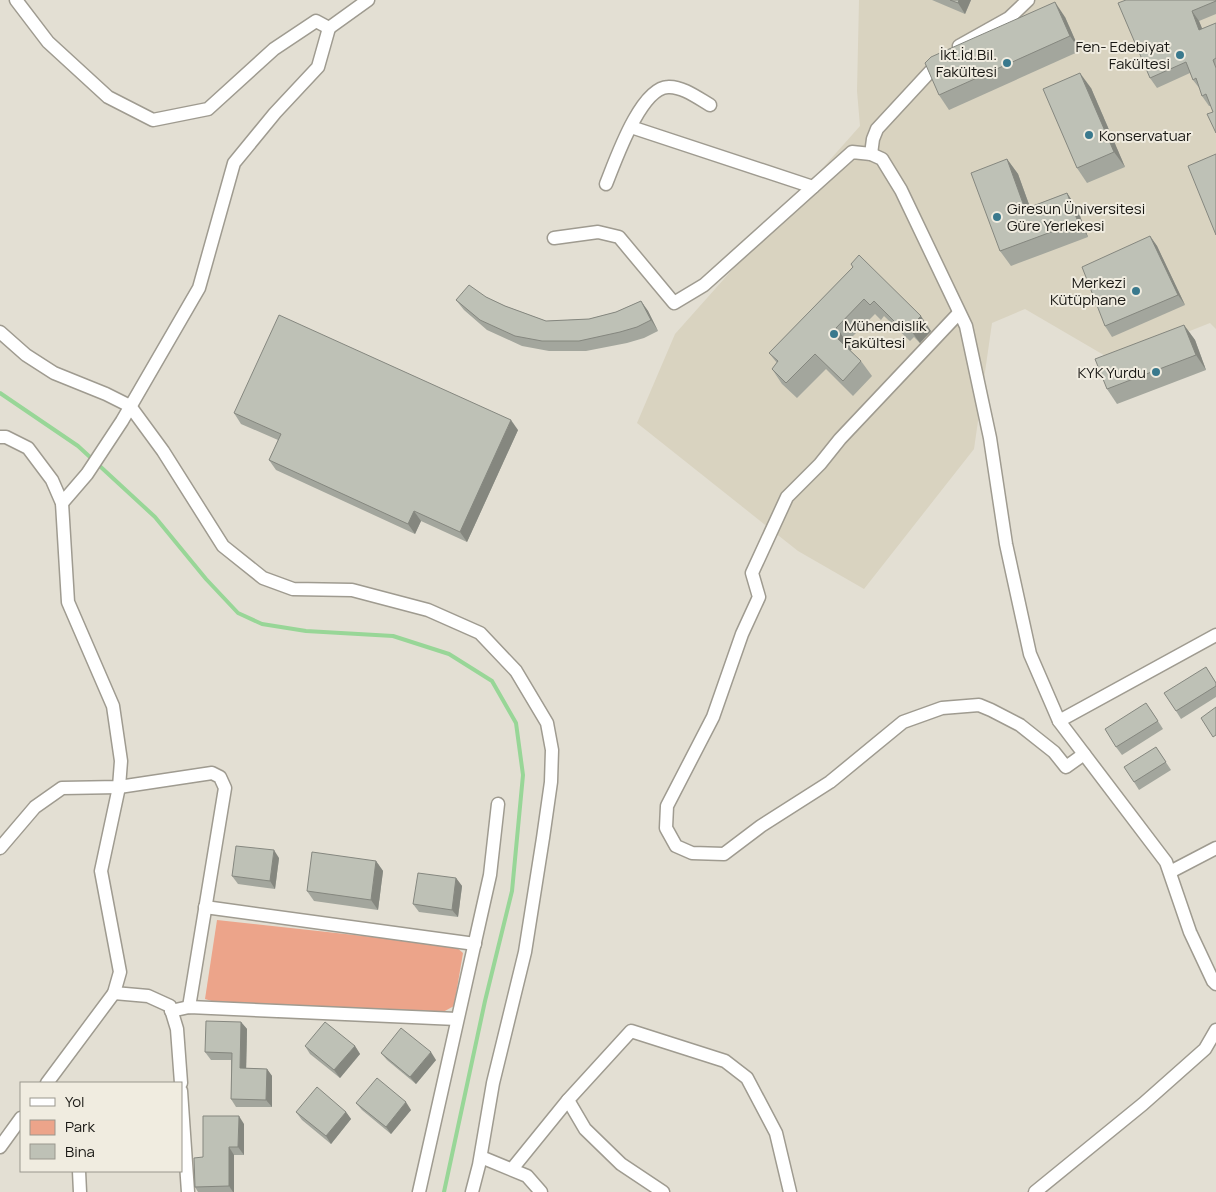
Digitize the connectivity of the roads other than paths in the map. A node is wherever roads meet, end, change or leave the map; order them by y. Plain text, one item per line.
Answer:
1 (16, 0) edge
2 (368, 0) edge
3 (1028, 0) edge
4 (329, 28) junction
5 (710, 104) dead end
6 (630, 127) junction
7 (871, 154) junction
8 (606, 184) dead end
9 (813, 187) junction
10 (554, 238) dead end
11 (959, 314) junction
12 (0, 332) edge
13 (130, 406) junction
14 (0, 437) edge
15 (62, 503) junction
16 (1216, 635) edge
17 (1059, 721) junction
18 (1084, 754) junction
19 (119, 787) junction
20 (498, 804) dead end
21 (0, 848) edge
22 (1216, 848) edge
23 (1170, 872) junction
24 (206, 907) junction
25 (474, 944) junction
26 (1216, 984) edge
27 (114, 993) junction
28 (189, 1007) junction
29 (171, 1011) junction
30 (457, 1019) junction
31 (1216, 1030) edge
32 (48, 1082) edge
33 (181, 1082) edge
34 (568, 1100) junction
35 (182, 1105) edge
36 (20, 1119) edge
37 (0, 1147) edge
38 (481, 1157) junction
39 (512, 1169) junction
40 (79, 1172) edge
41 (80, 1192) edge
42 (188, 1192) edge
43 (419, 1192) edge
44 (472, 1192) edge
45 (542, 1192) edge
46 (663, 1192) edge
47 (790, 1192) edge
48 (1035, 1192) edge

1 - 4 street
2 - 4 street
3 - 7 street
4 - 13 street
5 - 6 street
6 - 8 street
6 - 9 street
7 - 9 street
7 - 11 street
9 - 10 street
11 - 17 street
11 - 18 street
12 - 13 street
13 - 15 street
13 - 38 street
14 - 15 street
15 - 19 street
16 - 17 street
17 - 18 street
18 - 23 street
19 - 21 street
19 - 24 street
19 - 27 street
20 - 25 street
22 - 23 street
23 - 26 street
24 - 25 street
24 - 28 street
25 - 30 street
27 - 29 street
27 - 32 street
28 - 29 street
28 - 30 street
29 - 33 street
30 - 43 street
31 - 48 street
34 - 39 street
34 - 46 street
34 - 47 street
35 - 42 street
36 - 37 street
38 - 39 street
38 - 44 street
39 - 45 street
40 - 41 street

